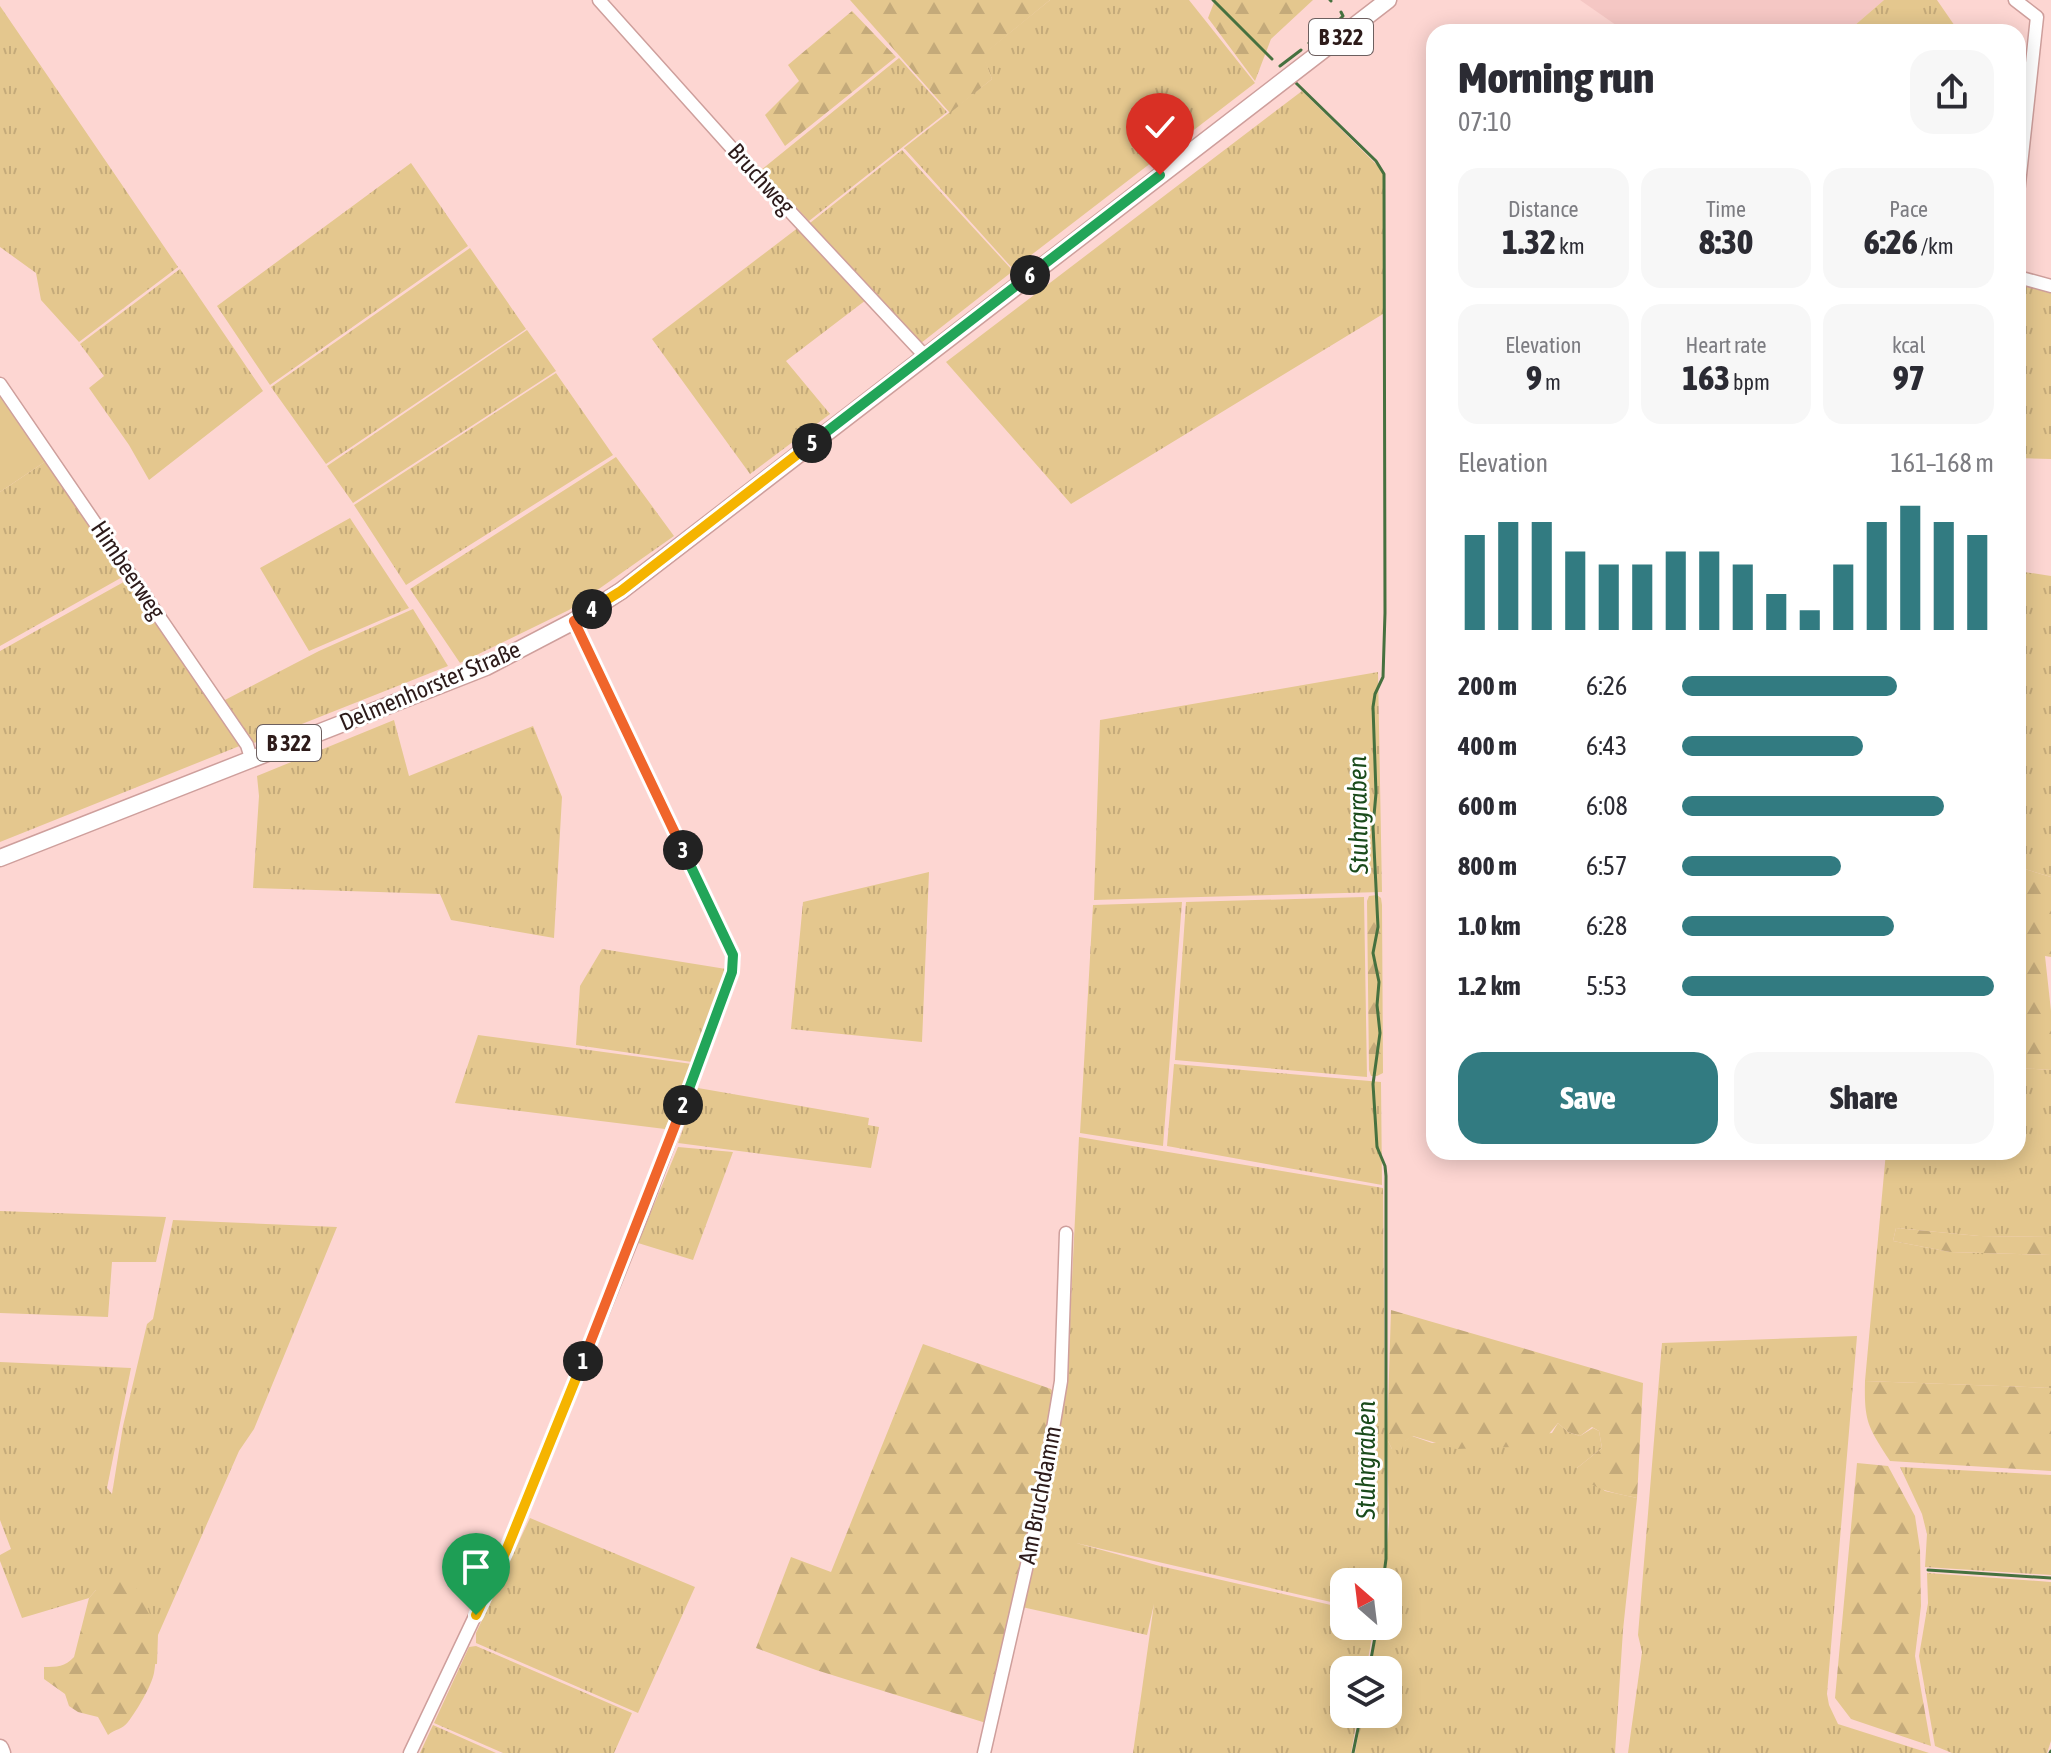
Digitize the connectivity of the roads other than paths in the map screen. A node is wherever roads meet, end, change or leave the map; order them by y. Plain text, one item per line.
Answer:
1 (599, 0) edge
2 (1388, 0) edge
3 (2015, 0) edge
4 (2026, 119) edge
5 (2026, 279) edge
6 (2051, 286) edge
7 (925, 356) junction
8 (0, 384) edge
9 (574, 621) junction
10 (251, 758) junction
11 (0, 858) edge
12 (1066, 1233) dead end
13 (410, 1753) edge
14 (984, 1753) edge

1 - 7 street, Bruchweg
2 - 7 main road, Delmenhorster Straße / B 322
3 - 4 street
5 - 6 street
7 - 9 main road, Delmenhorster Straße / B 322
8 - 10 street, Himbeerweg
9 - 10 main road, Delmenhorster Straße / B 322
9 - 13 street
10 - 11 main road, Delmenhorster Straße / B 322
12 - 14 street, Am Bruchdamm

